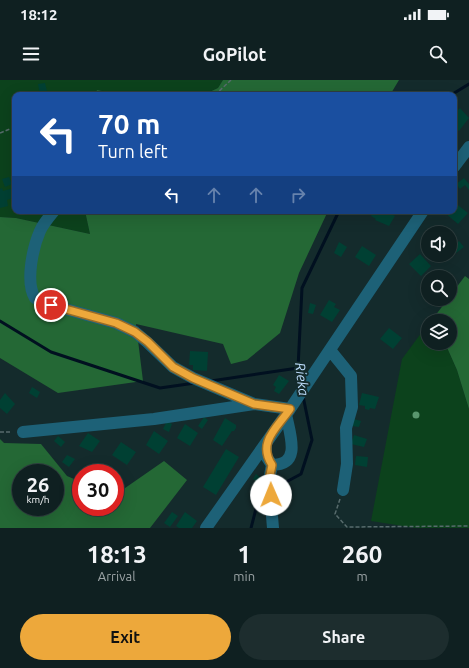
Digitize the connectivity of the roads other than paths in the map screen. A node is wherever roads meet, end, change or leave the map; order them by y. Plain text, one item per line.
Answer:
1 (469, 147) edge
2 (457, 162) edge
3 (52, 214) edge
4 (421, 214) edge
5 (330, 350) junction
6 (254, 404) junction
7 (288, 411) junction
8 (23, 432) dead end
9 (266, 443) junction
10 (272, 465) junction
11 (343, 490) road end
12 (206, 528) edge
13 (273, 528) edge

1 - 2 street
3 - 6 street
4 - 5 street
5 - 7 street
5 - 11 street
6 - 7 street
6 - 8 street
7 - 9 street
7 - 10 street
9 - 10 street
9 - 12 street
10 - 13 street

